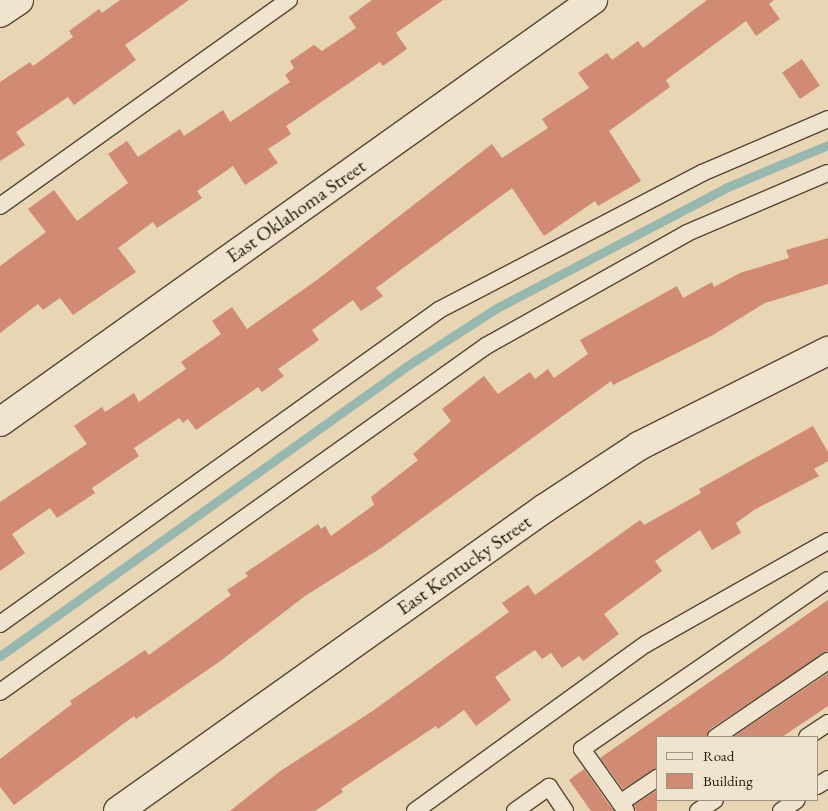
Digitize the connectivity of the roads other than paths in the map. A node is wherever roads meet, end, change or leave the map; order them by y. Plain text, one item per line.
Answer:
1 (19, 0) edge
2 (289, 0) edge
3 (593, 0) edge
4 (0, 13) edge
5 (828, 119) edge
6 (828, 173) edge
7 (0, 206) edge
8 (828, 351) edge
9 (0, 422) edge
10 (828, 541) edge
11 (828, 580) edge
12 (0, 624) edge
13 (828, 661) edge
14 (0, 692) edge
15 (828, 723) edge
16 (717, 736) edge
17 (808, 736) edge
18 (656, 779) edge
19 (713, 801) edge
20 (796, 801) edge
21 (623, 807) edge
22 (520, 809) edge
23 (118, 811) edge
24 (415, 811) edge
25 (565, 811) edge
26 (698, 811) edge
27 (781, 811) edge

1 - 4 street
2 - 7 lane
3 - 9 street, East Oklahoma Street
5 - 12 lane
6 - 14 lane
8 - 23 street, East Kentucky Street
10 - 24 lane
11 - 21 lane
13 - 16 lane
15 - 17 lane
18 - 21 lane
19 - 26 lane
20 - 27 lane
22 - 25 lane

